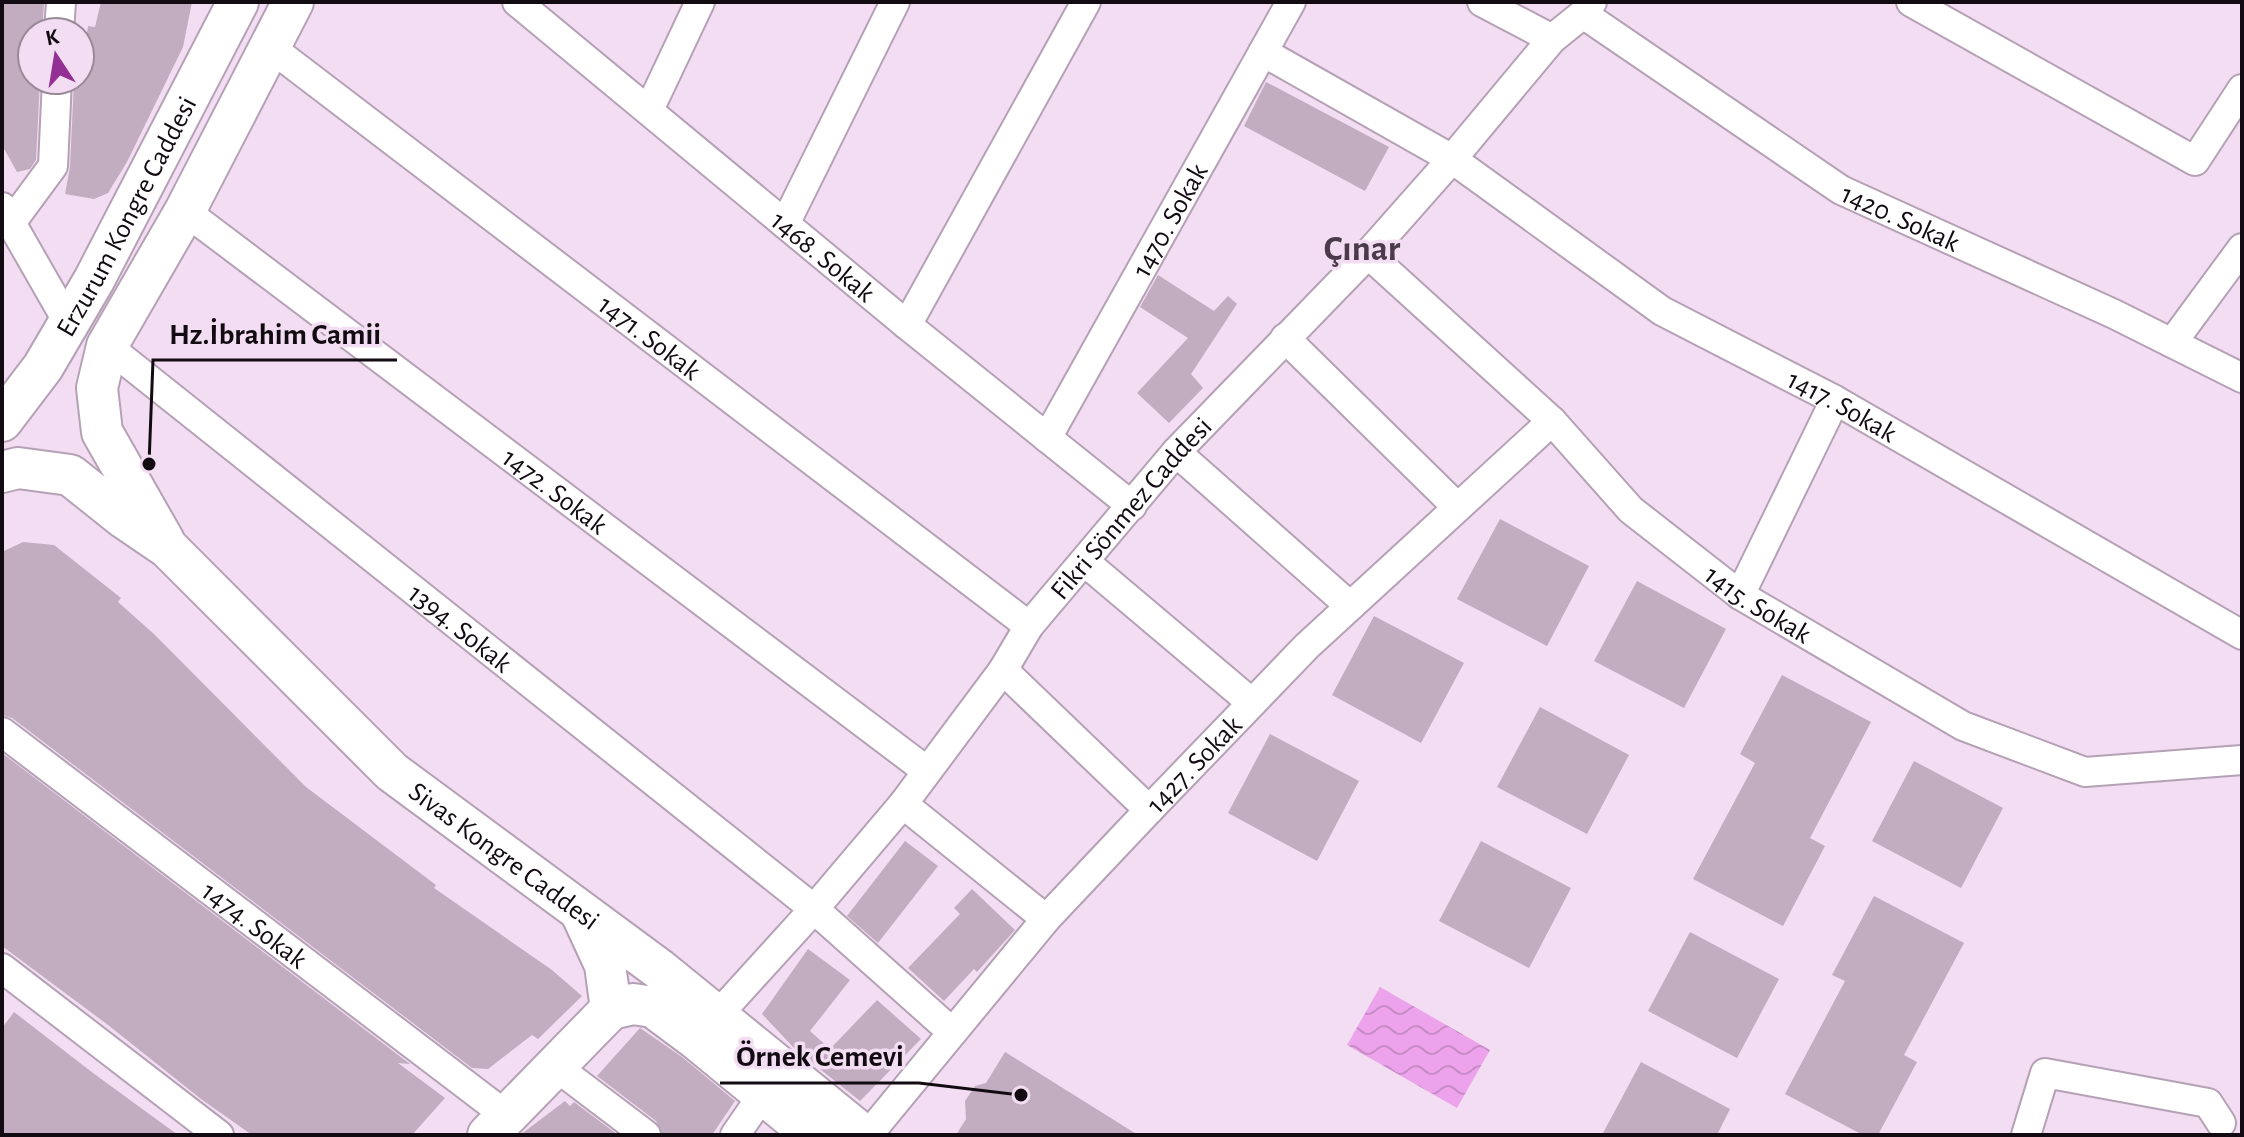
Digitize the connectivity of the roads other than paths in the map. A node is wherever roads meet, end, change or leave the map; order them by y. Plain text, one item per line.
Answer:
1 (238, 2) edge
2 (293, 2) edge
3 (517, 2) edge
4 (700, 2) edge
5 (895, 2) edge
6 (1086, 2) edge
7 (1291, 2) edge
8 (1482, 2) edge
9 (1911, 2) edge
10 (1588, 8) edge
11 (1552, 39) junction
12 (270, 47) junction
13 (1263, 52) junction
14 (2242, 89) edge
15 (56, 96) edge
16 (649, 110) junction
17 (1452, 159) junction
18 (185, 211) junction
19 (6, 215) edge
20 (785, 224) junction
21 (2242, 248) edge
22 (1368, 254) junction
23 (69, 324) junction
24 (907, 325) junction
25 (1285, 338) junction
26 (2172, 343) junction
27 (107, 346) junction
28 (2242, 378) edge
29 (1835, 400) junction
30 (2, 421) edge
31 (1552, 421) junction
32 (1047, 438) junction
33 (1176, 452) junction
34 (2, 472) edge
35 (1132, 506) junction
36 (1457, 507) junction
37 (168, 548) junction
38 (1085, 562) junction
39 (1740, 595) junction
40 (1350, 606) junction
41 (2236, 624) edge
42 (1029, 626) junction
43 (1003, 670) junction
44 (1252, 703) junction
45 (2, 732) edge
46 (2239, 769) edge
47 (927, 771) junction
48 (903, 804) junction
49 (1149, 810) junction
50 (814, 909) junction
51 (580, 912) junction
52 (1046, 919) junction
53 (2, 968) edge
54 (611, 1009) junction
55 (707, 1027) junction
56 (952, 1032) junction
57 (555, 1066) junction
58 (772, 1082) junction
59 (497, 1125) edge
60 (2225, 1126) edge
61 (219, 1135) edge
62 (646, 1135) edge
63 (735, 1135) edge
64 (813, 1135) edge
65 (865, 1135) edge
66 (2026, 1135) edge

1 - 23 main road, Erzurum Kongre Caddesi
2 - 12 main road, Erzurum Kongre Caddesi
3 - 16 street, 1468. Sokak
4 - 16 street
5 - 20 street
6 - 24 street
7 - 13 street, 1470. Sokak
8 - 11 street
9 - 14 street
10 - 11 street, Fikri Sönmez Caddesi
10 - 26 street, 1420. Sokak
11 - 17 street, Fikri Sönmez Caddesi
12 - 18 main road, Erzurum Kongre Caddesi
12 - 42 street, 1471. Sokak
13 - 17 street, 1417. Sokak
13 - 32 street, 1470. Sokak
15 - 19 street
16 - 20 street, 1468. Sokak
17 - 22 street, Fikri Sönmez Caddesi
17 - 29 street, 1417. Sokak
18 - 27 main road, Erzurum Kongre Caddesi
18 - 47 street, 1472. Sokak
19 - 23 street
20 - 24 street, 1468. Sokak
21 - 26 street
22 - 25 street, Fikri Sönmez Caddesi
22 - 31 street, 1415. Sokak
23 - 30 main road, Erzurum Kongre Caddesi
24 - 32 street, 1468. Sokak
25 - 33 street, Fikri Sönmez Caddesi
25 - 36 street
26 - 28 street, 1420. Sokak
27 - 37 main road, Sivas Kongre Caddesi
27 - 50 street, 1394. Sokak
29 - 39 street
29 - 41 street, 1417. Sokak
31 - 36 street, 1427. Sokak
31 - 39 street, 1415. Sokak
32 - 35 street, 1468. Sokak
33 - 35 street, Fikri Sönmez Caddesi
33 - 40 street
34 - 37 main road, Sivas Kongre Caddesi
35 - 38 street, Fikri Sönmez Caddesi
36 - 40 street, 1427. Sokak
37 - 51 main road, Sivas Kongre Caddesi
38 - 42 street, Fikri Sönmez Caddesi
38 - 44 street
39 - 46 street, 1415. Sokak
40 - 44 street, 1427. Sokak
42 - 43 street, Fikri Sönmez Caddesi
43 - 47 street, Fikri Sönmez Caddesi
43 - 49 street
44 - 49 street, 1427. Sokak
45 - 59 street, 1474. Sokak
47 - 48 street, Fikri Sönmez Caddesi
48 - 50 street, Fikri Sönmez Caddesi
48 - 52 street
49 - 52 street, 1427. Sokak
50 - 55 street, Fikri Sönmez Caddesi
50 - 56 street, 1394. Sokak
51 - 54 main road
51 - 55 main road, Sivas Kongre Caddesi
52 - 56 street, 1427. Sokak
53 - 61 street
54 - 55 main road, Sivas Kongre Caddesi
54 - 57 main road
55 - 58 main road, Sivas Kongre Caddesi
56 - 65 street, 1427. Sokak
57 - 59 main road
57 - 62 street
58 - 63 street
58 - 64 main road, Sivas Kongre Caddesi
58 - 65 main road, Sivas Kongre Caddesi
60 - 66 street

